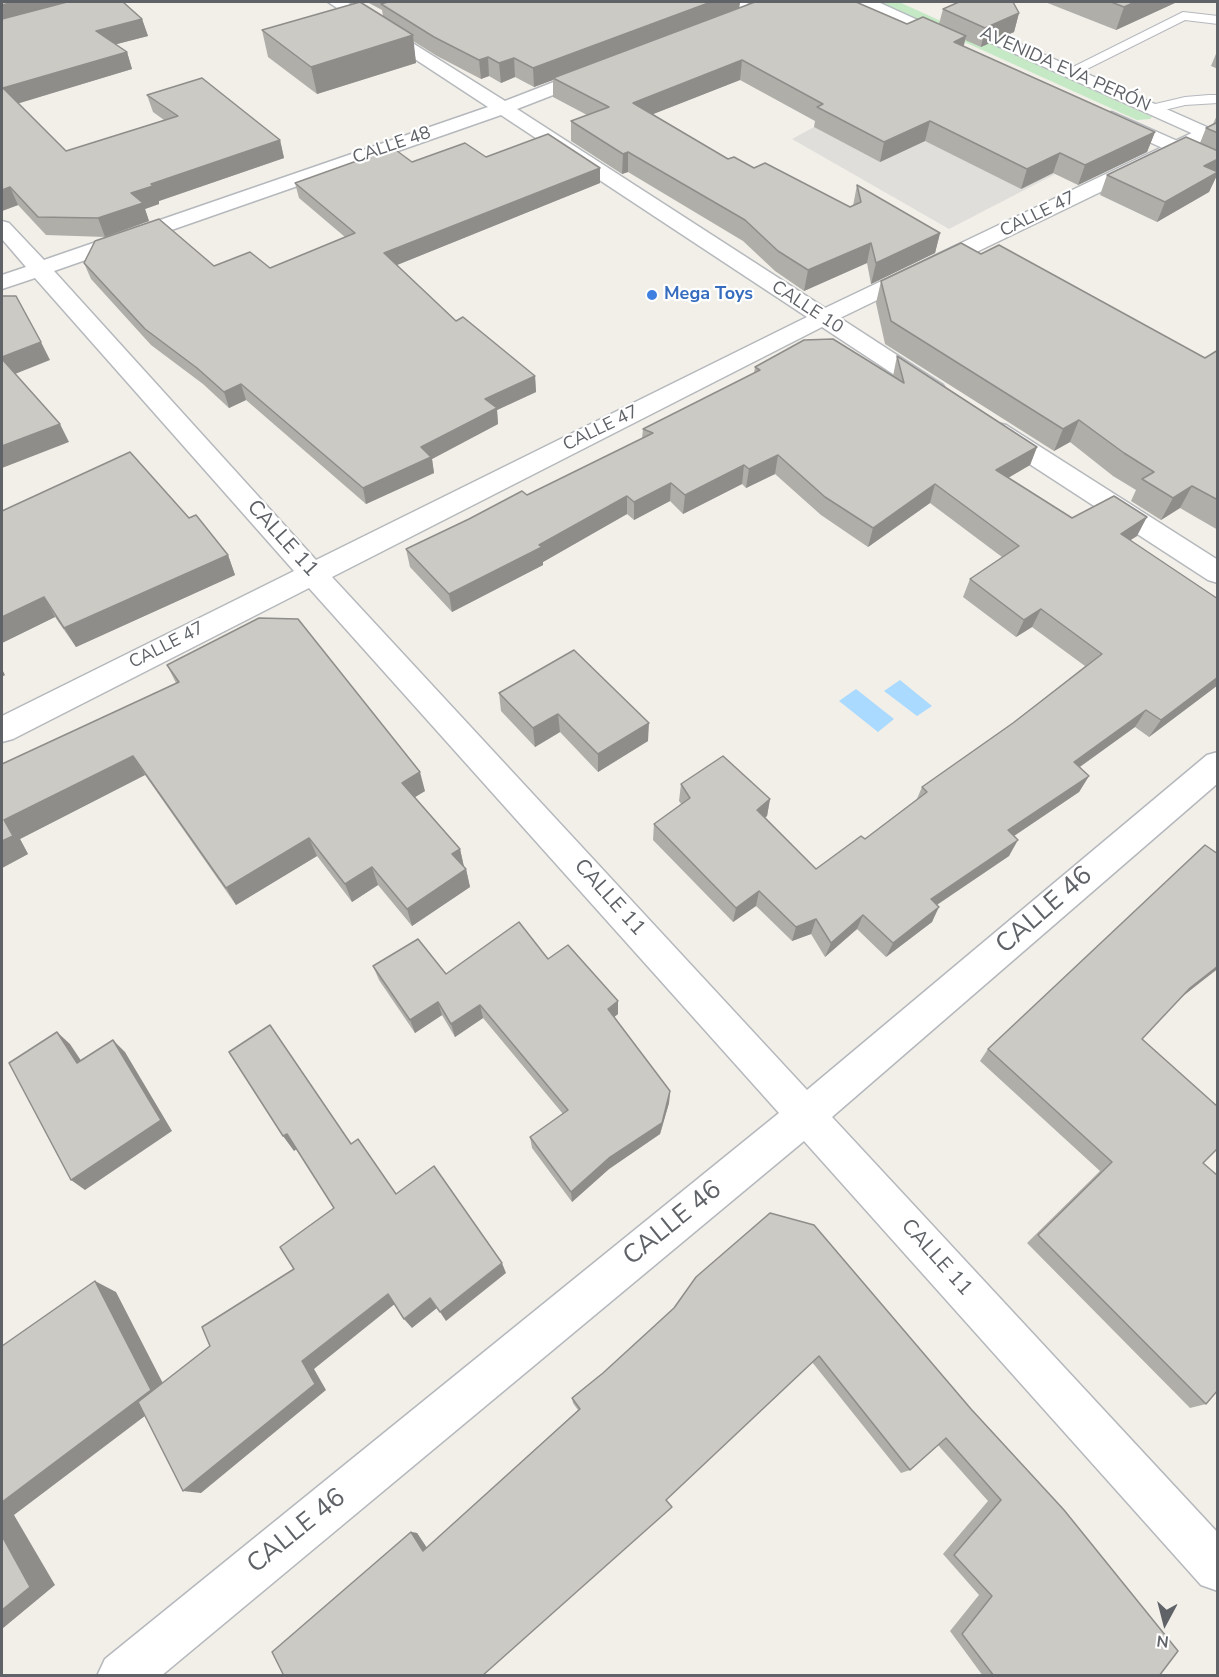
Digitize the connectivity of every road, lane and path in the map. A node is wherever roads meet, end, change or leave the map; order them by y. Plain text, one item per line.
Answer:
1 (336, 2) edge
2 (866, 2) edge
3 (763, 8) edge
4 (734, 10) edge
5 (944, 16) dead end
6 (1218, 20) edge
7 (962, 47) edge
8 (613, 66) edge
9 (1070, 72) junction
10 (1218, 99) edge
11 (503, 108) junction
12 (1091, 108) edge
13 (1152, 109) junction
14 (1211, 136) edge
15 (1176, 149) junction
16 (1218, 167) edge
17 (2, 227) edge
18 (38, 269) junction
19 (2, 282) edge
20 (823, 318) junction
21 (951, 401) edge
22 (981, 420) edge
23 (312, 573) junction
24 (1218, 573) edge
25 (2, 730) edge
26 (1218, 764) edge
27 (806, 1115) junction
28 (1218, 1568) edge
29 (122, 1676) edge

1 - 11 street, CALLE 10
2 - 7 street, AVENIDA EVA PERÓN
3 - 4 street
5 - 9 street, AVENIDA EVA PERÓN
6 - 9 lane
8 - 11 street, CALLE 48
9 - 13 street, AVENIDA EVA PERÓN
10 - 13 lane
11 - 18 street, CALLE 48
11 - 20 street, CALLE 10
12 - 15 street, AVENIDA EVA PERÓN
13 - 14 street, AVENIDA EVA PERÓN
14 - 15 street, CALLE 47
15 - 16 street, AVENIDA EVA PERÓN
15 - 20 street, CALLE 47
17 - 18 street, CALLE 11
18 - 19 street, CALLE 48
18 - 23 street, CALLE 11
20 - 21 street, CALLE 10
20 - 23 street, CALLE 47
22 - 24 street
23 - 25 street, CALLE 47
23 - 27 street, CALLE 11
26 - 27 street, CALLE 46
27 - 28 street, CALLE 11
27 - 29 street, CALLE 46

